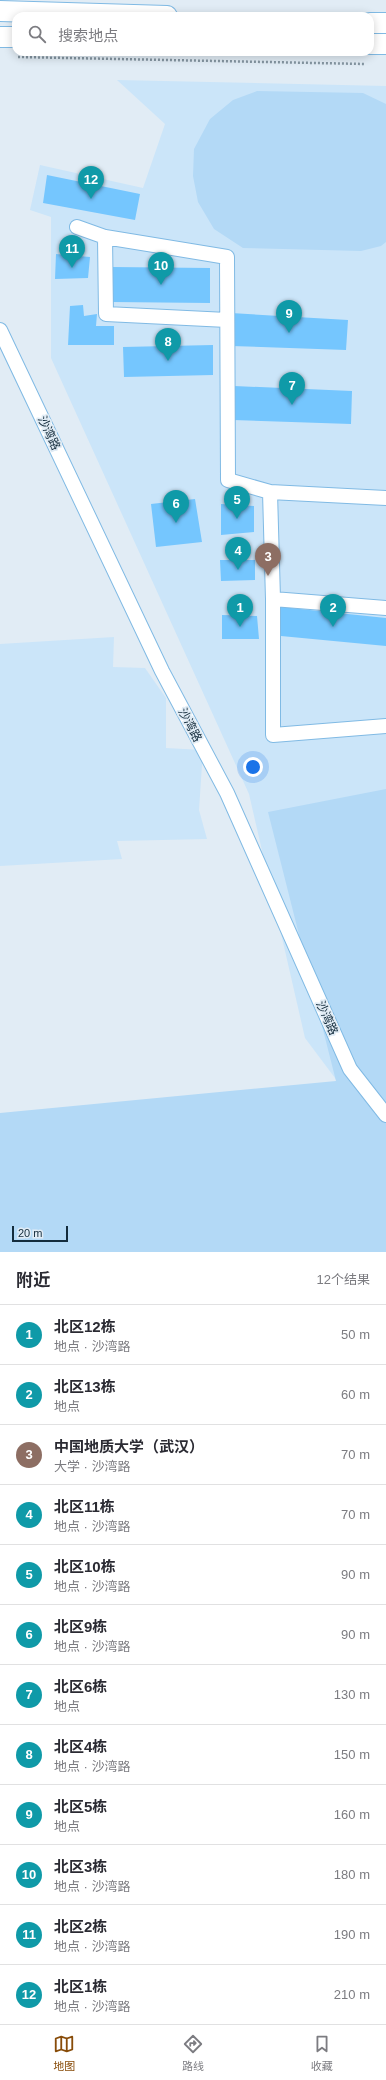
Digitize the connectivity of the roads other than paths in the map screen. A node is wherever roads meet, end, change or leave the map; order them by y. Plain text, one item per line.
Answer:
1 (0, 11) edge
2 (33, 12) edge
3 (374, 23) edge
4 (386, 23) edge
5 (0, 37) edge
6 (12, 37) edge
7 (374, 44) edge
8 (386, 44) edge
9 (76, 227) dead end
10 (106, 237) junction
11 (228, 320) junction
12 (0, 330) edge
13 (270, 492) junction
14 (386, 498) edge
15 (272, 599) junction
16 (386, 608) edge
17 (386, 726) edge
18 (386, 1115) edge

1 - 2 main road
3 - 4 main road
5 - 6 main road
7 - 8 main road
9 - 10 street
10 - 11 street
10 - 11 street
11 - 13 street
12 - 18 street, 沙湾路
13 - 14 street
13 - 15 street
15 - 16 street
15 - 17 street

